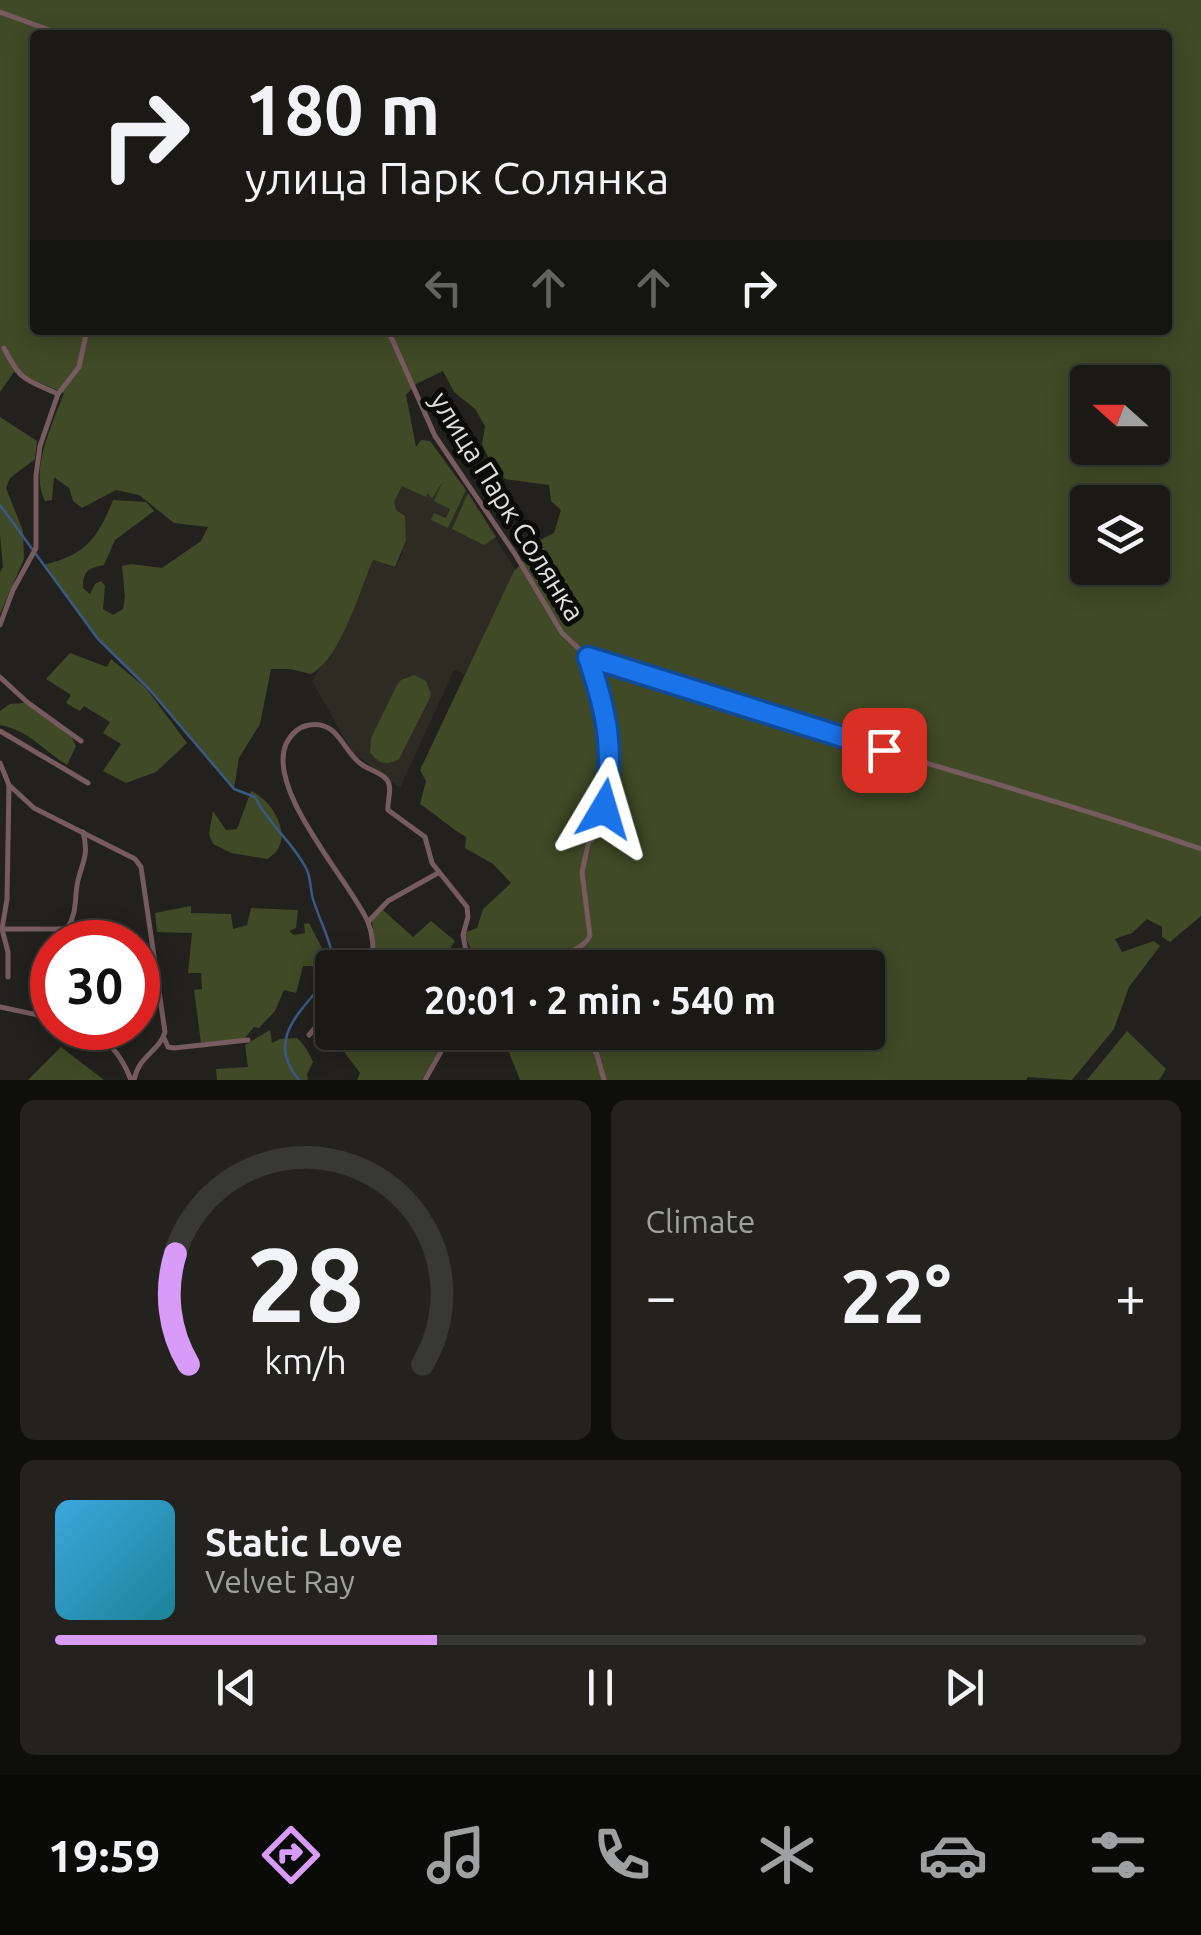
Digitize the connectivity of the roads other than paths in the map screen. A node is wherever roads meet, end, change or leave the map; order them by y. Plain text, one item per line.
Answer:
1 (0, 12) edge
2 (49, 30) edge
3 (86, 335) edge
4 (390, 335) edge
5 (4, 348) dead end
6 (58, 394) junction
7 (0, 626) edge
8 (588, 657) junction
9 (0, 676) edge
10 (0, 732) edge
11 (80, 741) dead end
12 (0, 763) edge
13 (88, 783) dead end
14 (8, 785) junction
15 (83, 832) junction
16 (1201, 849) edge
17 (441, 874) junction
18 (368, 922) junction
19 (1, 929) edge
20 (374, 950) edge
21 (466, 950) edge
22 (574, 950) edge
23 (8, 977) dead end
24 (0, 1007) edge
25 (30, 1013) edge
26 (315, 1029) edge
27 (308, 1036) dead end
28 (164, 1038) junction
29 (248, 1040) dead end
30 (115, 1050) edge
31 (442, 1050) edge
32 (594, 1050) edge
33 (132, 1080) edge
34 (426, 1080) edge
35 (604, 1080) edge

1 - 2 street
3 - 6 street
4 - 8 street, улица Парк Солянка
5 - 6 street
6 - 7 street
8 - 16 street, улица Парк Солянка
8 - 22 street
9 - 11 street
10 - 13 street
12 - 14 street
14 - 15 street
14 - 19 street
15 - 19 street
15 - 28 street
17 - 18 street
17 - 18 street
17 - 21 street
18 - 20 street
19 - 23 street
24 - 25 street
26 - 27 street
28 - 29 street
28 - 33 street
30 - 33 street
31 - 34 street
32 - 35 street

